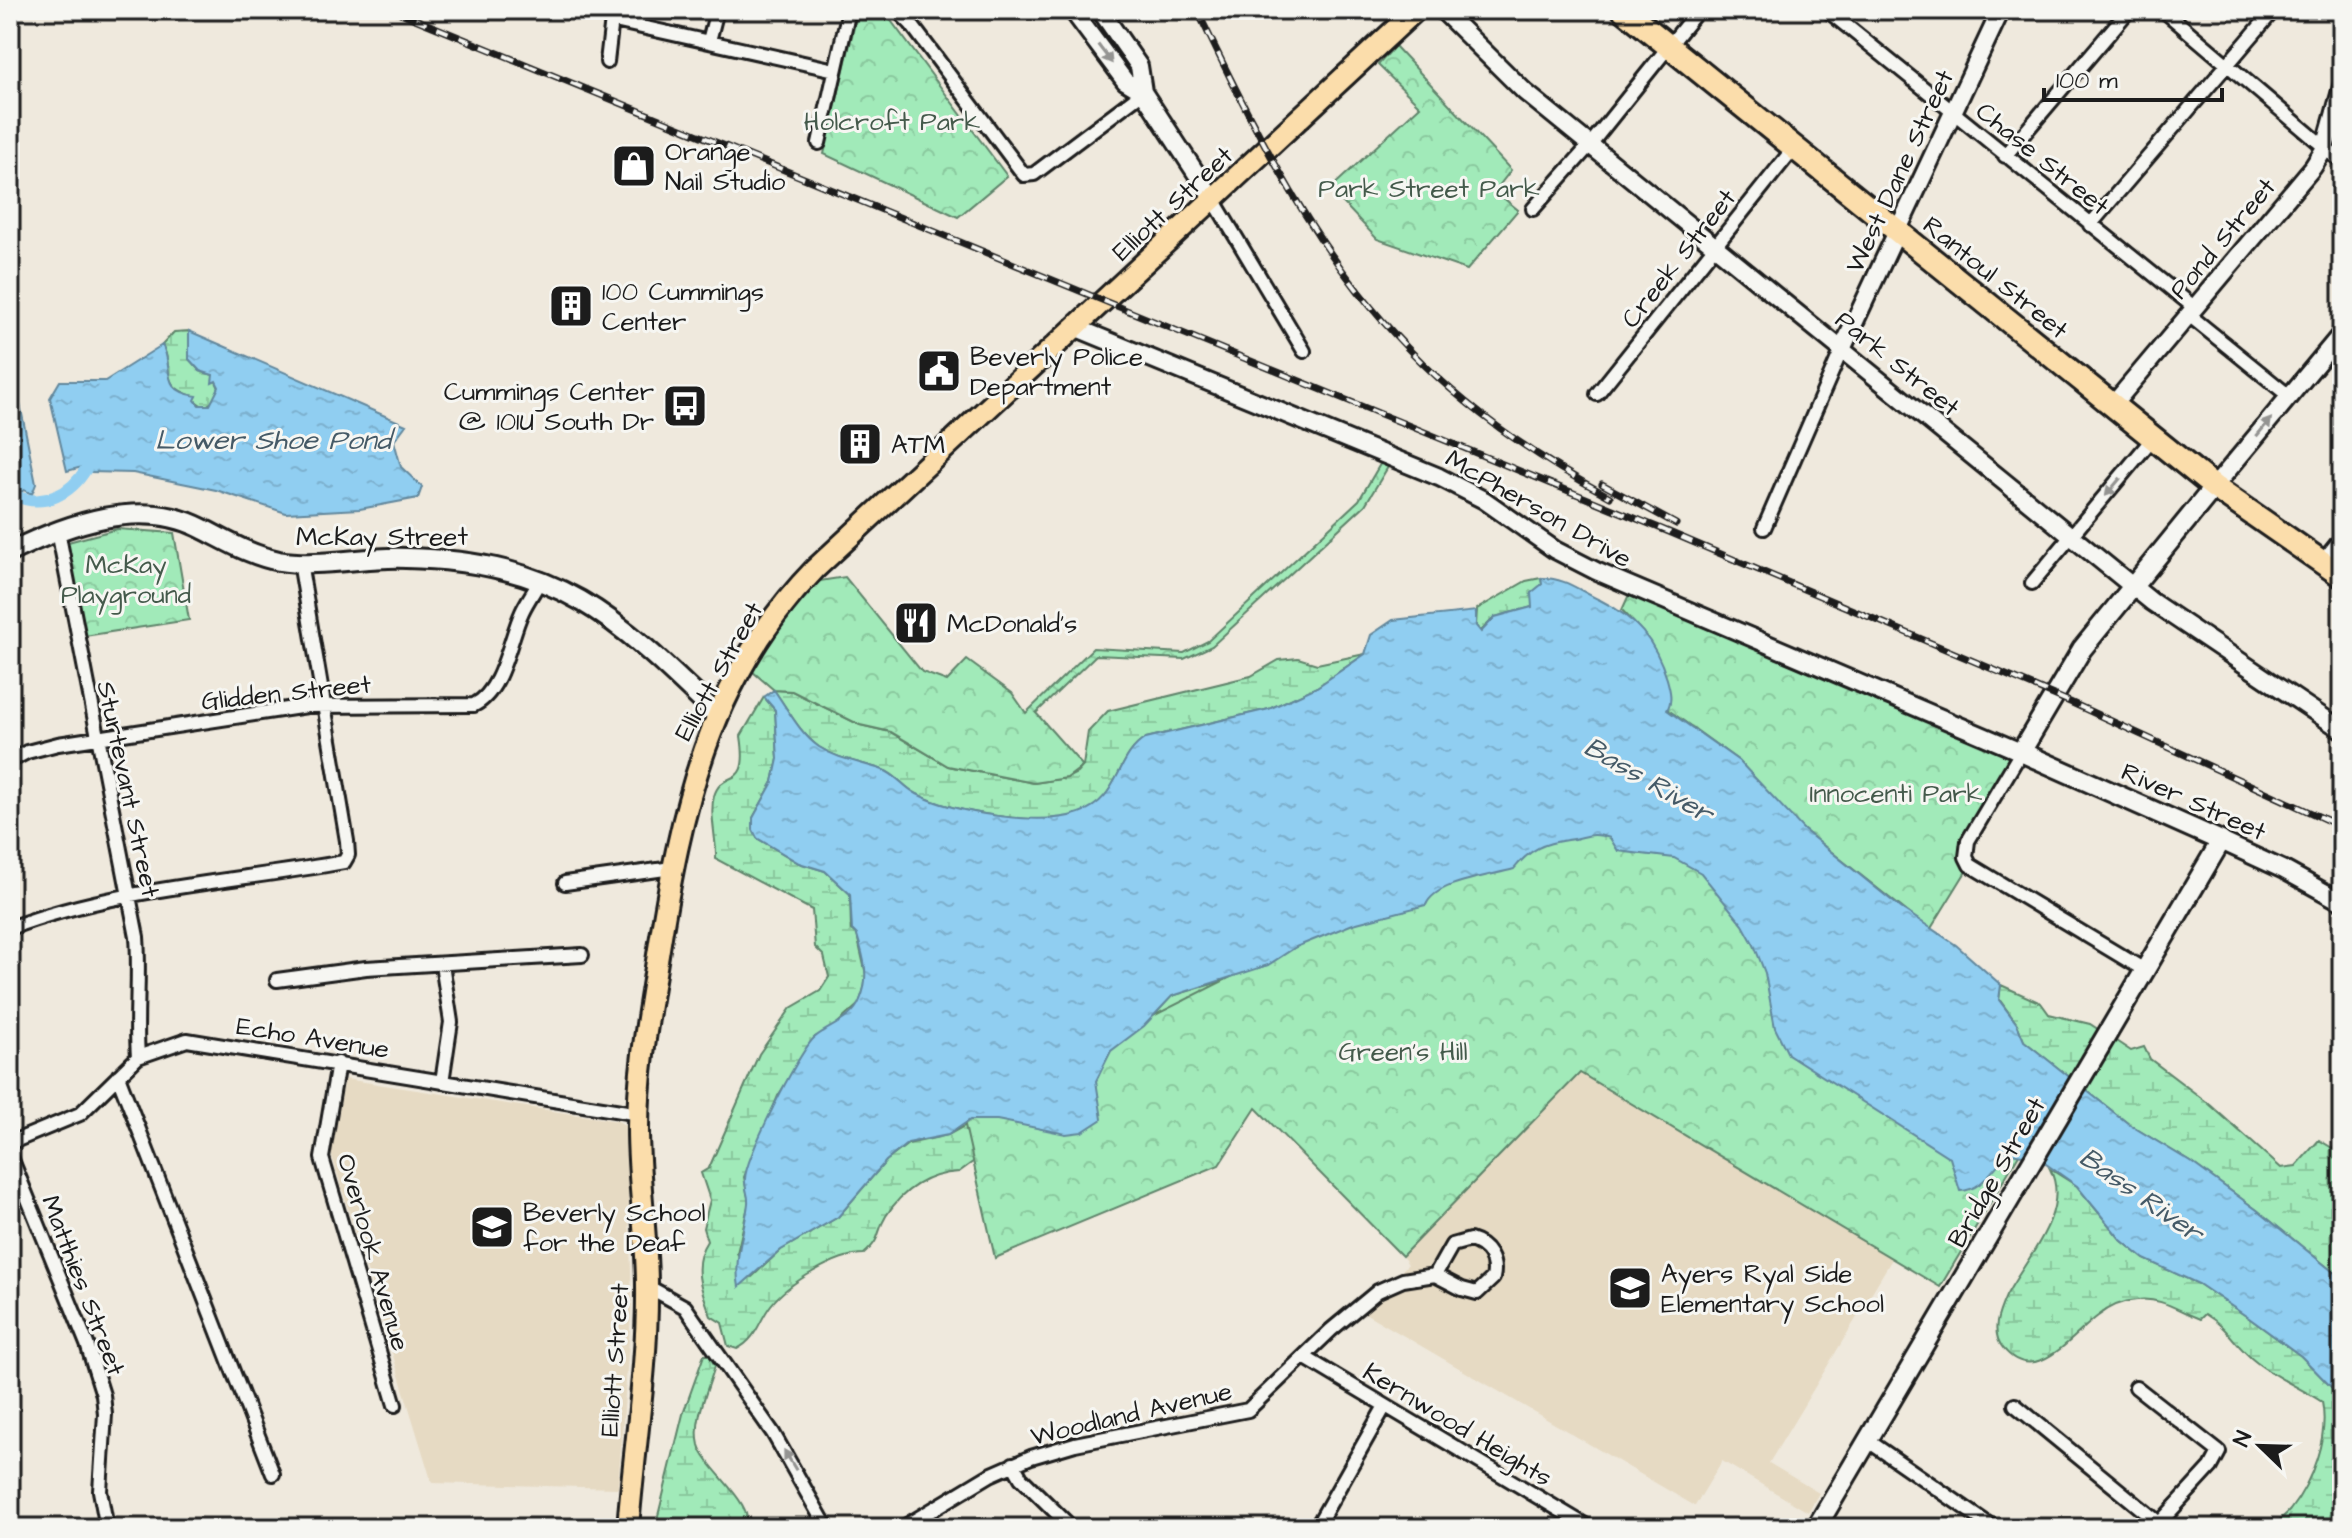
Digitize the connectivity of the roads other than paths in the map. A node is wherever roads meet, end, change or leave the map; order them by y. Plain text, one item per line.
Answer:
1 (717, 10) edge
2 (849, 10) edge
3 (897, 10) edge
4 (1072, 10) edge
5 (1100, 10) edge
6 (1416, 10) edge
7 (1442, 10) edge
8 (1624, 10) edge
9 (1698, 10) edge
10 (1827, 10) edge
11 (2001, 10) edge
12 (2129, 10) edge
13 (2163, 10) edge
14 (2274, 10) edge
15 (612, 15) edge
16 (709, 41) junction
17 (1668, 47) junction
18 (607, 62) dead end
19 (2227, 64) junction
20 (835, 70) junction
21 (2342, 87) edge
22 (1143, 92) junction
23 (1953, 113) junction
24 (819, 143) dead end
25 (1589, 146) junction
26 (2325, 148) junction
27 (1793, 149) junction
28 (2005, 156) junction
29 (2342, 162) edge
30 (1213, 199) junction
31 (1533, 209) dead end
32 (2090, 225) junction
33 (1897, 232) junction
34 (1715, 246) junction
35 (2192, 311) junction
36 (1077, 328) junction
37 (2342, 333) edge
38 (1842, 349) junction
39 (1304, 351) dead end
40 (1597, 394) dead end
41 (2289, 396) junction
42 (2112, 406) junction
43 (2153, 438) junction
44 (2214, 487) junction
45 (1764, 528) dead end
46 (58, 531) junction
47 (2072, 536) junction
48 (2342, 537) edge
49 (10, 552) edge
50 (300, 562) junction
51 (2322, 562) junction
52 (2342, 576) edge
53 (541, 579) junction
54 (2032, 583) dead end
55 (2133, 587) junction
56 (322, 705) junction
57 (718, 716) junction
58 (2342, 730) edge
59 (96, 739) junction
60 (2021, 752) junction
61 (10, 761) edge
62 (2221, 841) junction
63 (672, 868) junction
64 (565, 883) dead end
65 (128, 898) junction
66 (2342, 902) edge
67 (10, 928) edge
68 (582, 955) dead end
69 (442, 964) junction
70 (2146, 971) junction
71 (277, 980) dead end
72 (138, 1057) junction
73 (338, 1063) junction
74 (118, 1076) junction
75 (442, 1082) junction
76 (639, 1114) junction
77 (10, 1143) edge
78 (10, 1155) edge
79 (1435, 1275) junction
80 (647, 1286) junction
81 (1304, 1357) junction
82 (2136, 1387) dead end
83 (395, 1405) dead end
84 (2015, 1405) dead end
85 (1385, 1406) junction
86 (1867, 1440) junction
87 (1013, 1464) junction
88 (273, 1474) dead end
89 (1318, 1524) edge
90 (1821, 1526) edge
91 (2157, 1526) edge
92 (107, 1528) edge
93 (628, 1528) edge
94 (827, 1528) edge
95 (902, 1528) edge
96 (1072, 1528) edge
97 (1333, 1528) edge
98 (1590, 1528) edge
99 (1994, 1528) edge

1 - 16 street
2 - 20 street
3 - 22 street
4 -> 22 street
5 - 22 street
6 - 30 main road, Elliott Street
7 - 25 street, Park Street
8 - 17 highway, Rantoul Street
9 - 17 street
10 - 23 street, Chase Street
11 - 23 street, West Dane Street
12 - 28 street
13 - 19 street
14 - 19 street
15 - 16 street
15 - 18 street
16 - 20 street
17 - 25 street
17 - 27 highway, Rantoul Street
19 - 26 street
19 - 32 street
20 - 24 street
21 - 26 street, Pond Street
22 - 30 street
23 - 28 street, Chase Street
23 - 33 street, West Dane Street
25 - 31 street
25 - 34 street, Park Street
26 - 29 street
26 - 35 street, Pond Street
27 - 33 highway, Rantoul Street
27 - 34 street, Creek Street
28 - 32 street, Chase Street
30 - 36 main road, Elliott Street
30 - 39 street
32 - 35 street, Chase Street
33 - 38 street, West Dane Street
33 - 42 highway, Rantoul Street
34 - 38 street, Park Street
34 - 40 street, Creek Street
35 - 41 street, Chase Street
35 - 42 street, Pond Street
36 - 57 main road, Elliott Street
36 - 60 street, McPherson Drive
37 - 41 street
38 - 45 street, West Dane Street
38 - 47 street, Park Street
44 -> 41 street
42 - 43 highway, Rantoul Street
43 - 44 highway, Rantoul Street
43 -> 47 street
44 - 51 highway, Rantoul Street
44 - 55 main road
46 - 49 main road, McKay Street
46 - 50 main road, McKay Street
46 - 59 street, Sturtevant Street
47 - 54 street
47 - 55 street, Park Street
48 - 51 street
50 - 53 main road, McKay Street
50 - 56 street
51 - 52 highway, Rantoul Street
53 - 56 street, Glidden Street
53 - 57 main road, McKay Street
55 - 58 street, Park Street
55 - 60 main road
56 - 59 street, Glidden Street
56 - 65 street
57 - 63 main road, Elliott Street
59 - 61 street, Glidden Street
59 - 65 street, Sturtevant Street
60 - 62 main road, River Street
60 - 70 street
62 - 66 street, River Street
62 - 70 main road, Bridge Street
63 - 64 street
63 - 76 main road, Elliott Street
65 - 67 street
65 - 72 street, Sturtevant Street
68 - 69 street
69 - 71 street
69 - 75 street
70 - 86 main road, Bridge Street
72 - 73 street, Echo Avenue
72 - 74 street, Echo Avenue
73 - 75 street, Echo Avenue
73 - 83 street, Overlook Avenue
74 - 77 street, Echo Avenue
74 - 88 street
75 - 76 street, Echo Avenue
76 - 80 main road, Elliott Street
78 - 92 street, Matthies Street
79 - 79 street
79 - 81 street, Woodland Avenue
80 - 93 main road, Elliott Street
94 -> 80 street
81 - 85 street, Kernwood Heights
81 - 87 street, Woodland Avenue
82 - 91 street
84 - 91 street
85 - 89 street
85 - 98 street, Kernwood Heights
86 - 90 main road, Bridge Street
86 - 99 street
87 - 95 street, Woodland Avenue
87 - 96 street
89 - 97 street

